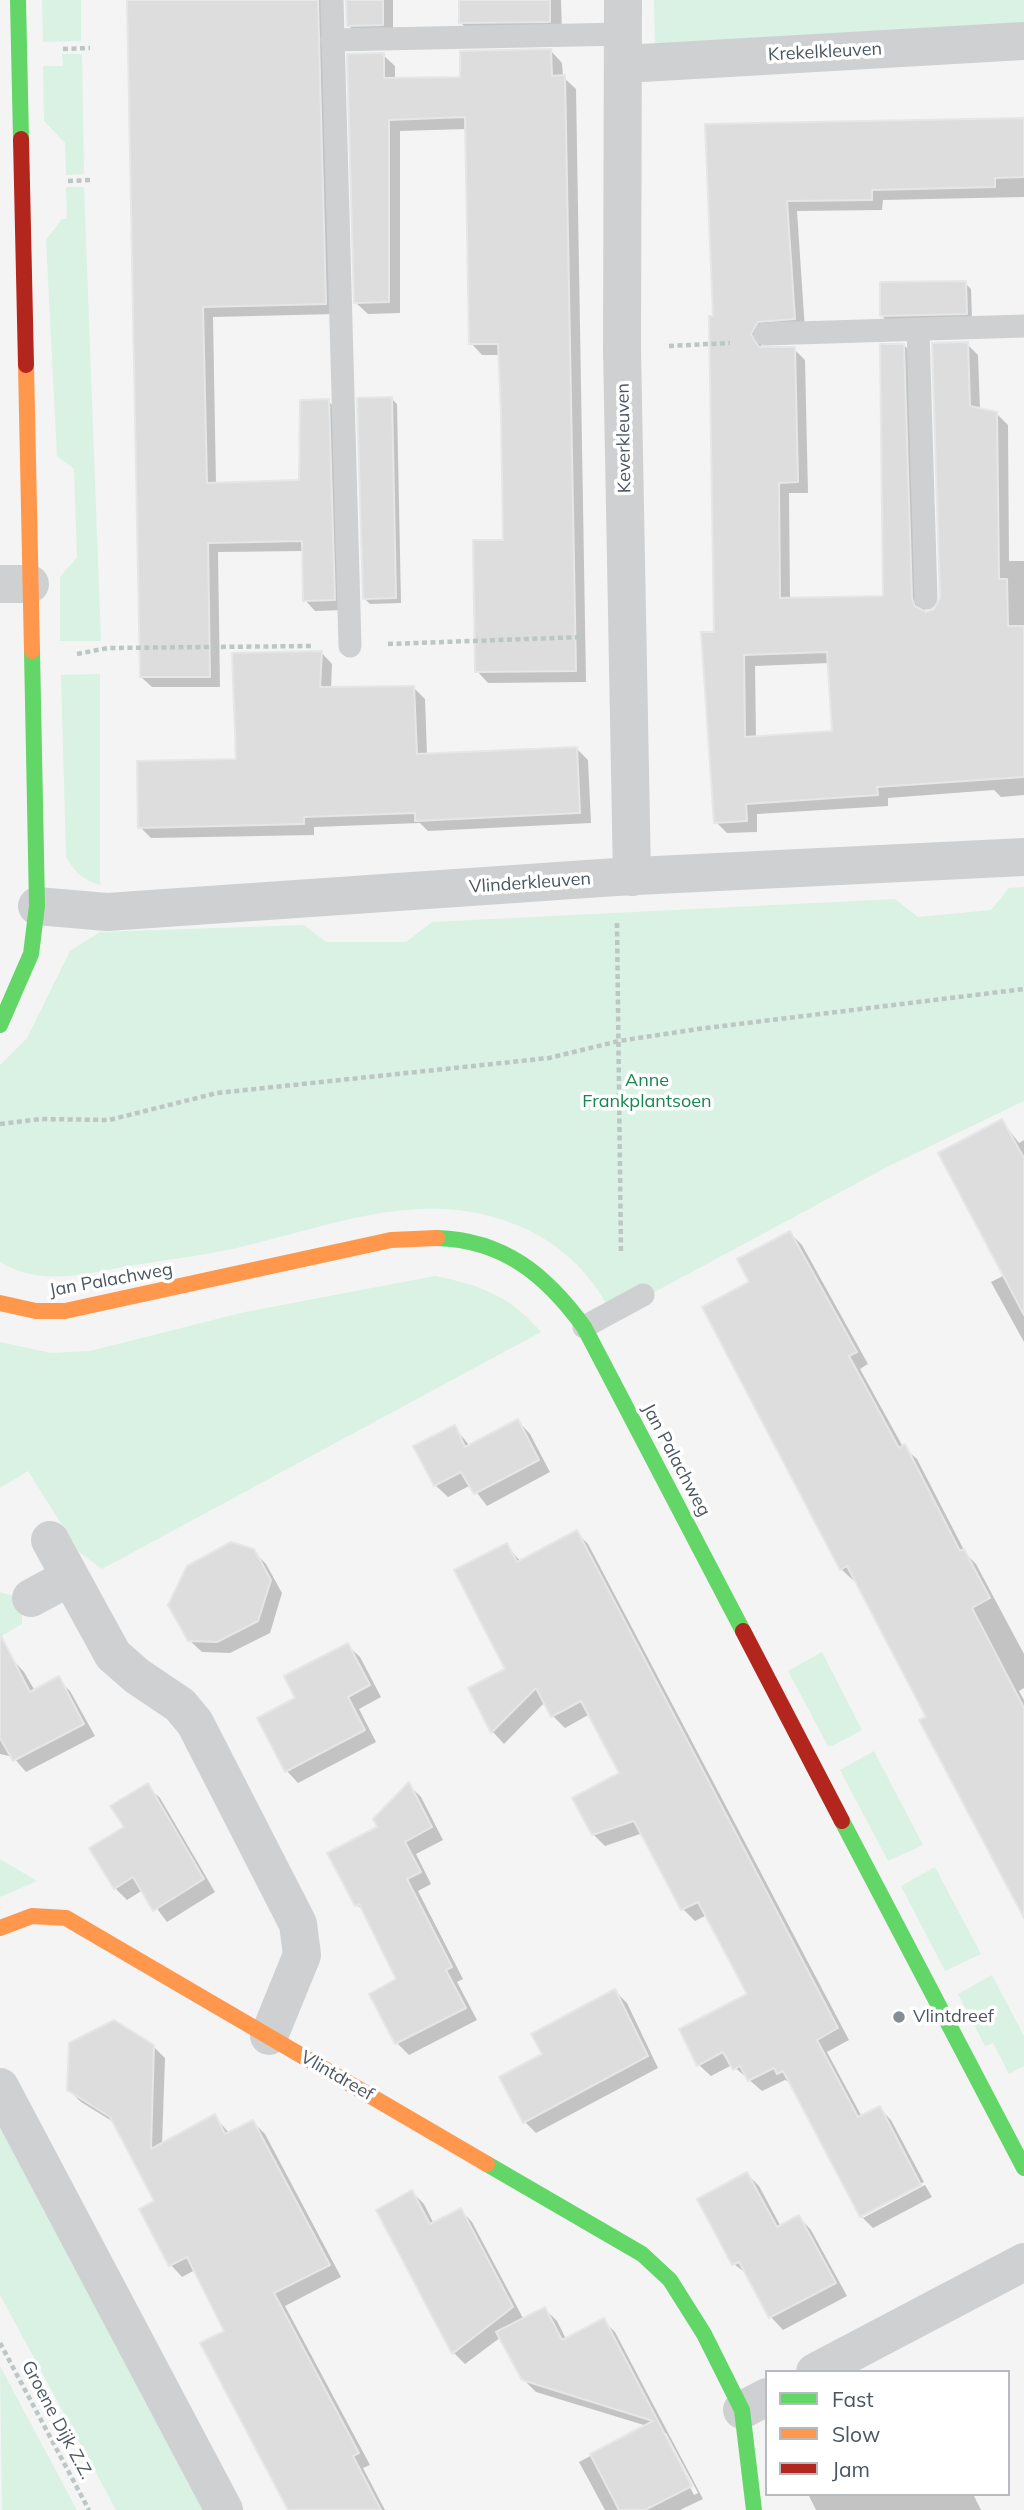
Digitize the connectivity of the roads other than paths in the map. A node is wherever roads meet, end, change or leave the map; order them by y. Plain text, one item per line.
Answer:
1 (18, 0) edge
2 (332, 0) edge
3 (624, 33) edge
4 (332, 40) junction
5 (1024, 41) edge
6 (11, 213) edge
7 (1024, 326) edge
8 (918, 331) junction
9 (765, 334) road end
10 (15, 584) edge
11 (926, 598) dead end
12 (350, 646) dead end
13 (1024, 857) edge
14 (624, 877) junction
15 (37, 906) junction
16 (0, 1026) edge
17 (643, 1295) dead end
18 (0, 1303) edge
19 (584, 1327) junction
20 (50, 1540) dead end
21 (70, 1577) junction
22 (31, 1598) dead end
23 (0, 1928) edge
24 (269, 2036) junction
25 (0, 2087) edge
26 (1024, 2168) edge
27 (1024, 2262) edge
28 (819, 2370) edge
29 (755, 2403) edge
30 (225, 2510) edge
31 (754, 2510) edge

1 - 6 street
2 - 4 lane
3 - 4 lane
3 - 5 street, Krekelkleuven
3 - 14 street, Keverkleuven
4 - 12 lane
6 - 10 street
7 - 8 lane
8 - 9 lane
8 - 11 lane
10 - 15 street
13 - 14 street, Vlinderkleuven
14 - 15 street, Vlinderkleuven
15 - 16 street
17 - 19 lane
18 - 19 street, Jan Palachweg
19 - 26 street, Jan Palachweg
20 - 21 street
21 - 22 street
21 - 24 street
23 - 24 street, Vlintdreef
24 - 29 street, Vlintdreef
25 - 30 street
27 - 28 street
29 - 31 street, Vlintdreef

